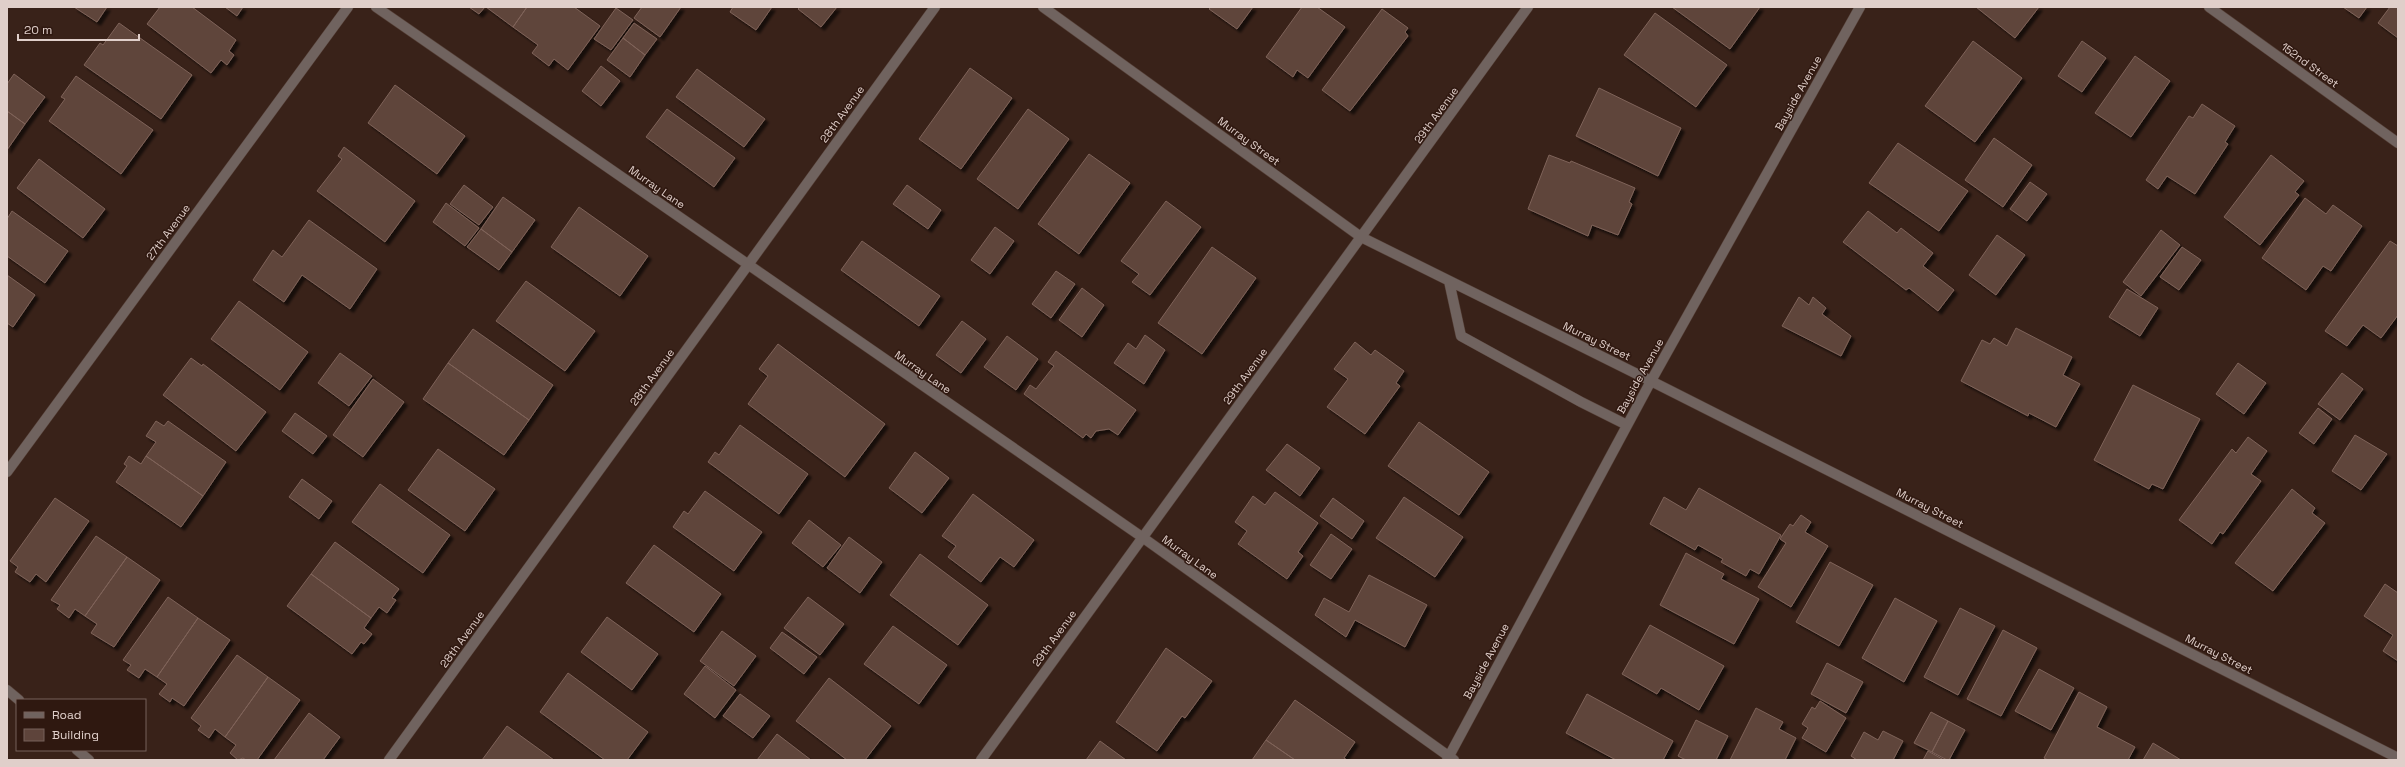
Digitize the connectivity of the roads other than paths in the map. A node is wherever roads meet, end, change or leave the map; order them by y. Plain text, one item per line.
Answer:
1 (348, 7) edge
2 (376, 7) edge
3 (935, 7) edge
4 (1043, 7) edge
5 (1528, 7) edge
6 (1860, 7) edge
7 (2209, 7) edge
8 (2398, 143) edge
9 (1361, 238) junction
10 (748, 265) junction
11 (1449, 281) junction
12 (1651, 381) junction
13 (1627, 425) junction
14 (7, 472) edge
15 (1142, 537) junction
16 (7, 690) edge
17 (18, 699) edge
18 (78, 751) edge
19 (2398, 758) edge
20 (1450, 759) edge
21 (89, 760) edge
22 (389, 760) edge
23 (981, 760) edge

1 - 14 street, 27th Avenue
2 - 10 street, Murray Lane
3 - 10 street, 28th Avenue
4 - 9 street, Murray Street
5 - 9 street, 29th Avenue
6 - 12 street, Bayside Avenue
7 - 8 street, 152nd Street
9 - 11 street, Murray Street
9 - 15 street, 29th Avenue
10 - 15 street, Murray Lane
10 - 22 street, 28th Avenue
11 - 12 street, Murray Street
11 - 13 street
12 - 13 street, Bayside Avenue
12 - 19 street, Murray Street
13 - 20 street, Bayside Avenue
15 - 20 street, Murray Lane
15 - 23 street, 29th Avenue
16 - 17 street
18 - 21 street

